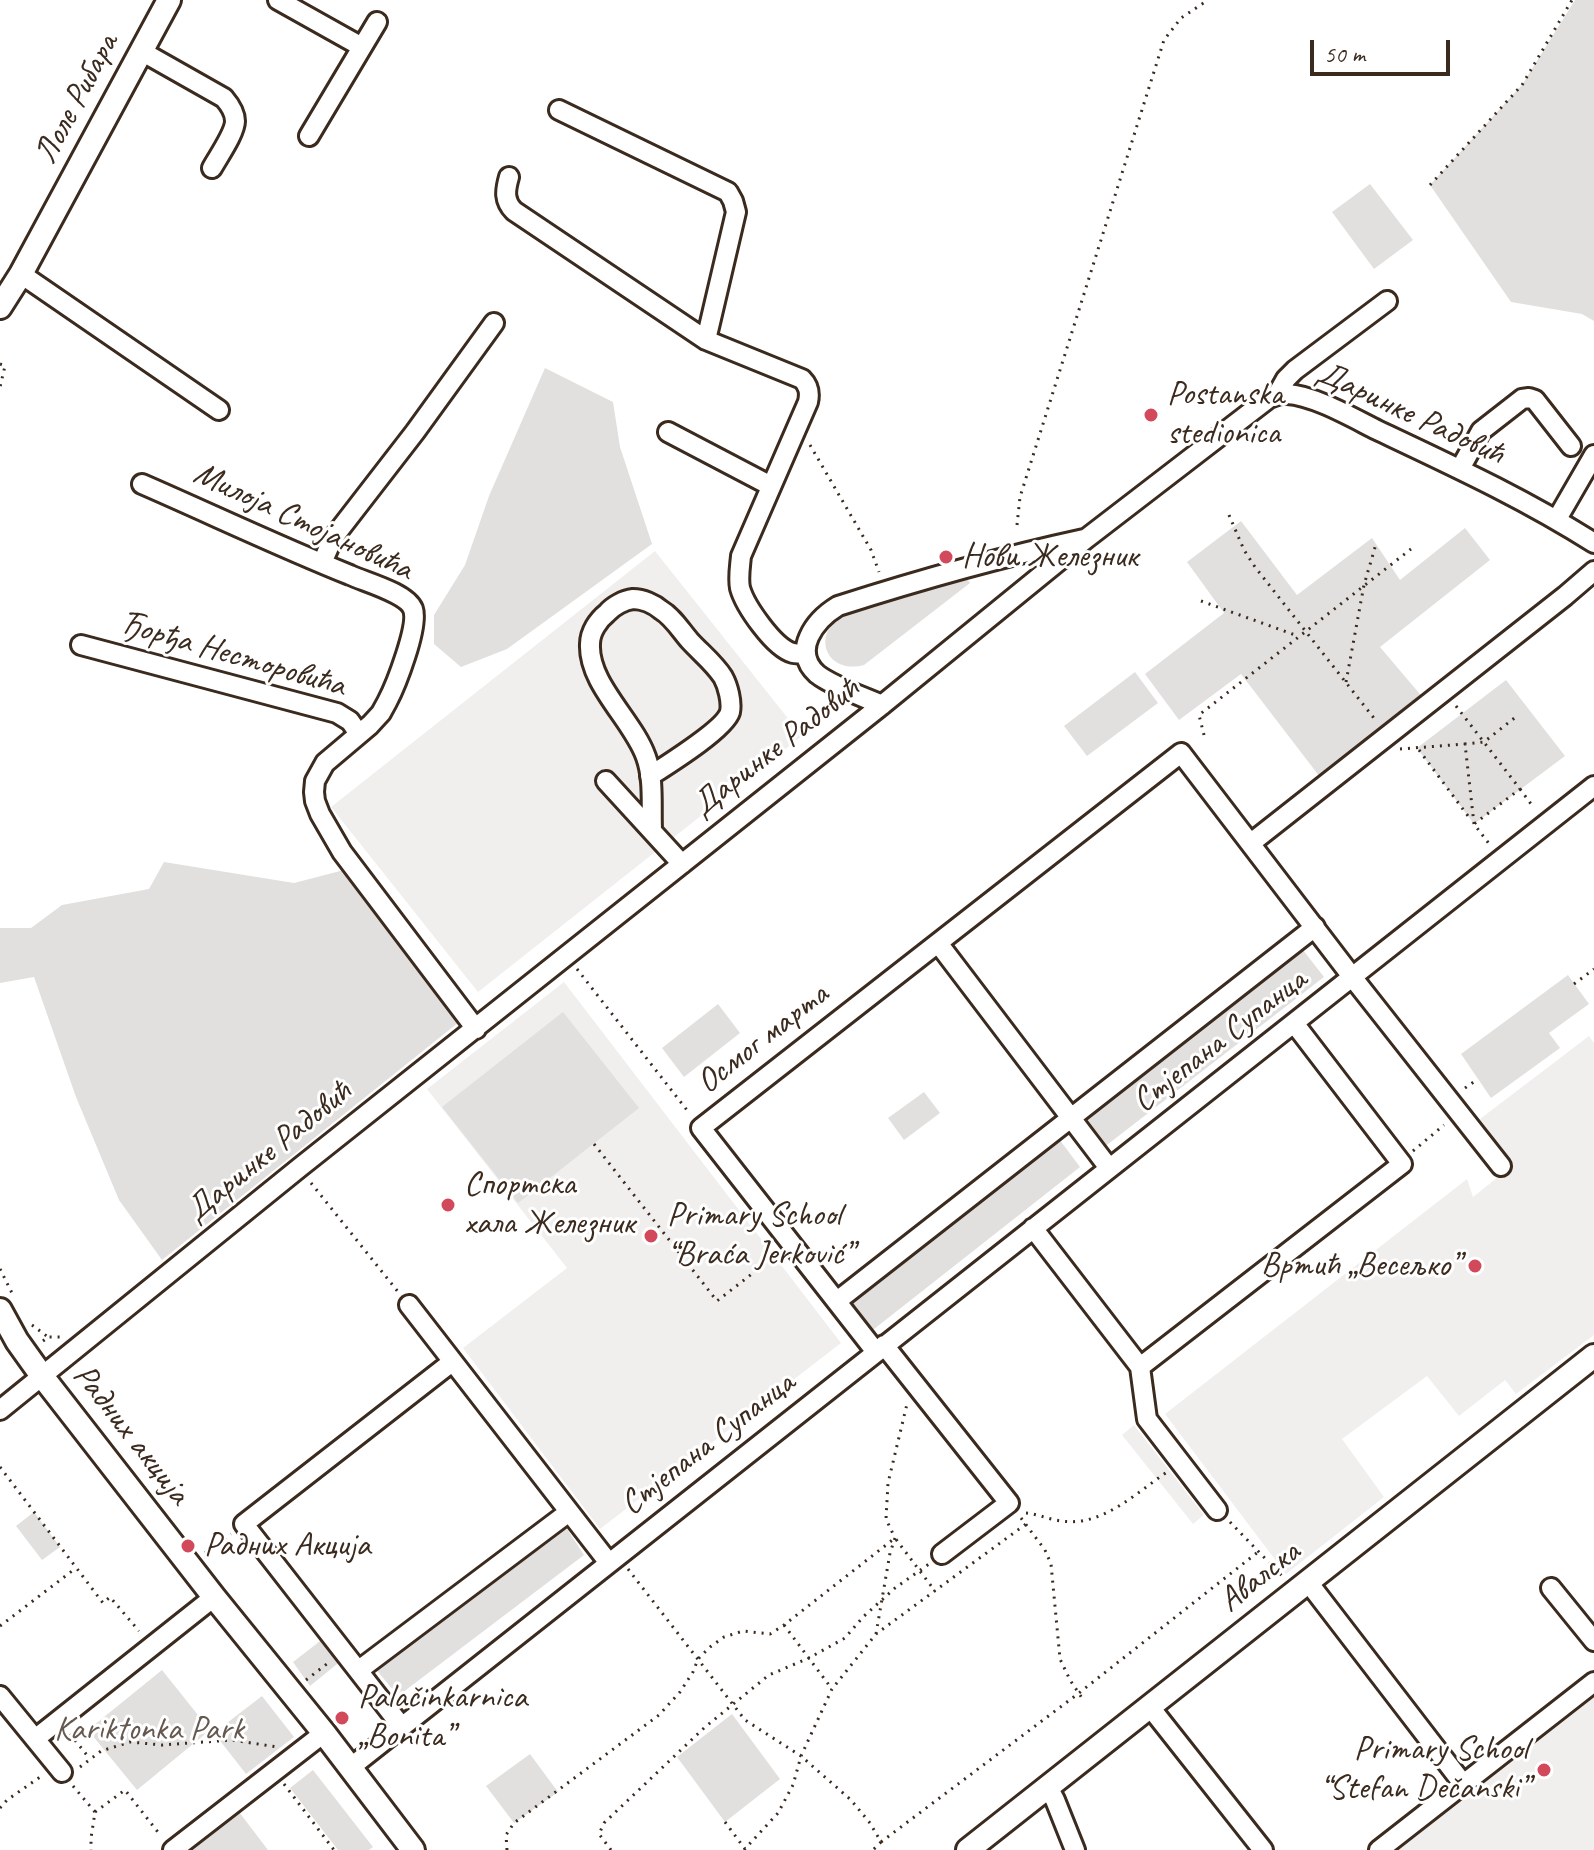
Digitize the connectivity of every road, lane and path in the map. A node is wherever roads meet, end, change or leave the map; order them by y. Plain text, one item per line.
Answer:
1 (169, 0) edge
2 (278, 0) edge
3 (1208, 0) edge
4 (1572, 0) edge
5 (377, 22) dead end
6 (362, 47) junction
7 (141, 51) junction
8 (559, 110) dead end
9 (309, 136) dead end
10 (212, 168) dead end
11 (509, 177) dead end
12 (1430, 185) dead end
13 (21, 274) junction
14 (1387, 301) dead end
15 (1, 309) edge
16 (494, 323) dead end
17 (706, 340) junction
18 (0, 364) edge
19 (0, 387) edge
20 (1277, 395) junction
21 (219, 410) dead end
22 (668, 432) dead end
23 (794, 435) junction
24 (1571, 446) dead end
25 (1594, 455) edge
26 (1460, 469) junction
27 (142, 484) dead end
28 (771, 486) junction
29 (1229, 515) dead end
30 (1557, 519) junction
31 (1017, 525) dead end
32 (1087, 538) junction
33 (1594, 543) edge
34 (1376, 544) dead end
35 (1411, 549) dead end
36 (322, 563) junction
37 (1594, 571) edge
38 (879, 572) dead end
39 (1364, 585) junction
40 (1201, 601) dead end
41 (1305, 630) junction
42 (1298, 636) junction
43 (81, 645) dead end
44 (806, 653) junction
45 (1346, 682) junction
46 (1444, 690) junction
47 (882, 705) junction
48 (1517, 716) dead end
49 (1393, 730) junction
50 (359, 734) junction
51 (1204, 735) dead end
52 (1484, 742) junction
53 (1465, 744) junction
54 (1417, 748) junction
55 (650, 776) junction
56 (606, 781) dead end
57 (1594, 786) edge
58 (1520, 789) junction
59 (1538, 812) dead end
60 (1474, 824) junction
61 (652, 829) junction
62 (1251, 843) junction
63 (1492, 848) dead end
64 (682, 864) junction
65 (1315, 927) junction
66 (938, 943) junction
67 (567, 956) junction
68 (1594, 969) edge
69 (1353, 978) junction
70 (1574, 984) dead end
71 (1294, 1023) junction
72 (476, 1029) junction
73 (1459, 1113) junction
74 (1071, 1119) junction
75 (701, 1128) junction
76 (594, 1144) dead end
77 (1400, 1161) junction
78 (1501, 1166) dead end
79 (299, 1168) junction
80 (1109, 1168) junction
81 (1033, 1228) junction
82 (775, 1256) dead end
83 (837, 1301) junction
84 (409, 1305) joint
85 (0, 1310) edge
86 (880, 1349) junction
87 (1594, 1356) edge
88 (452, 1362) junction
89 (1140, 1367) junction
90 (42, 1376) junction
91 (910, 1377) junction
92 (0, 1410) edge
93 (1180, 1462) junction
94 (0, 1467) edge
95 (1217, 1510) joint
96 (569, 1512) junction
97 (244, 1524) junction
98 (1026, 1524) junction
99 (895, 1538) junction
100 (1258, 1552) junction
101 (204, 1554) dead end
102 (942, 1554) dead end
103 (618, 1564) junction
104 (76, 1568) junction
105 (920, 1571) junction
106 (1298, 1582) junction
107 (1551, 1588) dead end
108 (935, 1591) junction
109 (214, 1597) junction
110 (882, 1600) junction
111 (784, 1625) junction
112 (0, 1626) edge
113 (876, 1634) junction
114 (1594, 1641) edge
115 (151, 1647) junction
116 (344, 1651) junction
117 (809, 1658) junction
118 (698, 1659) junction
119 (359, 1670) junction
120 (306, 1680) dead end
121 (1594, 1682) edge
122 (832, 1689) junction
123 (1079, 1693) junction
124 (0, 1696) edge
125 (1084, 1701) dead end
126 (733, 1704) junction
127 (1150, 1707) junction
128 (54, 1725) junction
129 (402, 1727) junction
130 (324, 1733) junction
131 (35, 1739) junction
132 (300, 1752) junction
133 (801, 1756) junction
134 (91, 1759) junction
135 (351, 1767) junction
136 (64, 1772) junction
137 (275, 1772) junction
138 (1464, 1785) junction
139 (1048, 1787) junction
140 (0, 1808) edge
141 (95, 1812) junction
142 (725, 1822) dead end
143 (881, 1842) junction
144 (168, 1844) edge
145 (408, 1848) edge
146 (745, 1849) edge
147 (91, 1850) edge
148 (334, 1850) edge
149 (507, 1850) edge
150 (611, 1850) edge
151 (873, 1850) edge
152 (968, 1850) edge
153 (1075, 1850) edge
154 (1263, 1850) edge
155 (1379, 1850) edge

1 - 7 main road, Лоле Рибара
2 - 6 street
3 - 31 path
4 - 12 path
5 - 6 street
6 - 9 street
7 - 10 street
7 - 13 main road, Лоле Рибара
8 - 17 street
11 - 17 street
13 - 15 main road, Лоле Рибара
13 - 21 street
14 - 20 street
16 - 36 street
17 - 23 street
18 - 19 path
20 - 26 street, Даринке Радовић
20 - 32 street, Даринке Радовић
22 - 28 street
23 - 28 street
23 - 38 path
24 - 26 street
25 - 30 street
26 - 30 street, Даринке Радовић
27 - 36 street, Милоја Стојановића
28 - 44 street
29 - 41 path
30 - 33 street, Даринке Радовић
32 - 44 street
32 - 47 street, Даринке Радовић
34 - 39 path
35 - 39 path
36 - 50 street, Милоја Стојановића
37 - 46 street
39 - 41 path
39 - 45 path
40 - 42 path
41 - 42 path
41 - 45 path
42 - 51 path
43 - 50 street, Ђорђа Несторовића
44 - 47 street
45 - 49 path
46 - 49 street
46 - 52 path
47 - 64 street, Даринке Радовић
48 - 52 path
49 - 54 path
49 - 62 street
50 - 72 street, Милоја Стојановића
52 - 53 path
52 - 58 path
53 - 54 path
53 - 60 path
54 - 60 path
55 - 55 street
55 - 61 street
56 - 61 street
57 - 69 street, Стјепана Супанца
58 - 59 path
58 - 60 path
60 - 63 path
61 - 64 street
62 - 65 street, Осмог марта
62 - 66 street, Осмог марта
64 - 67 street, Даринке Радовић
65 - 69 street, Осмог марта
65 - 74 street
66 - 74 street
66 - 75 street, Осмог марта
67 - 72 street, Даринке Радовић
67 - 75 path
68 - 70 path
69 - 71 street, Стјепана Супанца
69 - 73 street, Осмог марта
71 - 77 street
71 - 80 street, Стјепана Супанца
72 - 79 street, Даринке Радовић
73 - 77 path
73 - 78 street, Осмог марта
74 - 80 street
74 - 83 street
75 - 83 street, Осмог марта
76 - 82 path
77 - 89 street
79 - 84 path
79 - 90 street, Даринке Радовић
80 - 81 street, Стјепана Супанца
81 - 86 street, Стјепана Супанца
81 - 89 street
83 - 86 street, Осмог марта
84 - 88 street, Стјепана Супанца
85 - 90 main road, Радних акција
86 - 91 street
86 - 103 street, Стјепана Супанца
87 - 106 main road, Авалска
88 - 96 street, Стјепана Супанца
88 - 97 street
89 - 93 street
90 - 92 street, Даринке Радовић
90 - 109 main road, Радних акција
91 - 99 path
91 - 102 street
93 - 95 street
93 - 98 path
94 - 104 path
95 - 100 path
96 - 103 street, Стјепана Супанца
96 - 119 street, Стјепана Супанца
97 - 101 path
97 - 116 street
98 - 108 path
98 - 123 path
99 - 105 path
99 - 110 path
99 - 111 path
100 - 106 path
100 - 123 path
103 - 118 path
103 - 129 street, Стјепана Супанца
104 - 112 path
104 - 115 path
105 - 108 path
105 - 110 path
106 - 127 main road, Авалска
106 - 138 street
107 - 114 street
108 - 113 path
109 - 115 street
109 - 130 main road, Радних акција
110 - 113 path
110 - 117 path
111 - 117 path
111 - 118 path
113 - 122 path
115 - 128 street
116 - 119 street
116 - 120 path
117 - 122 path
117 - 126 path
118 - 126 path
118 - 149 path
119 - 129 street
121 - 138 street
122 - 133 path
123 - 125 path
123 - 143 path
124 - 131 street
126 - 133 path
126 - 150 path
127 - 139 main road, Авалска
127 - 154 street
128 - 131 street
128 - 134 path
129 - 135 street, Стјепана Супанца
130 - 132 street
130 - 135 main road, Радних акција
131 - 136 street
132 - 134 path
132 - 137 street
133 - 143 path
133 - 146 path
134 - 136 path
135 - 145 main road, Радних акција
136 - 140 path
136 - 141 path
137 - 144 street
137 - 148 path
138 - 155 street
139 - 152 main road, Авалска
139 - 153 street
141 - 144 path
141 - 147 path
142 - 146 path
143 - 151 path

